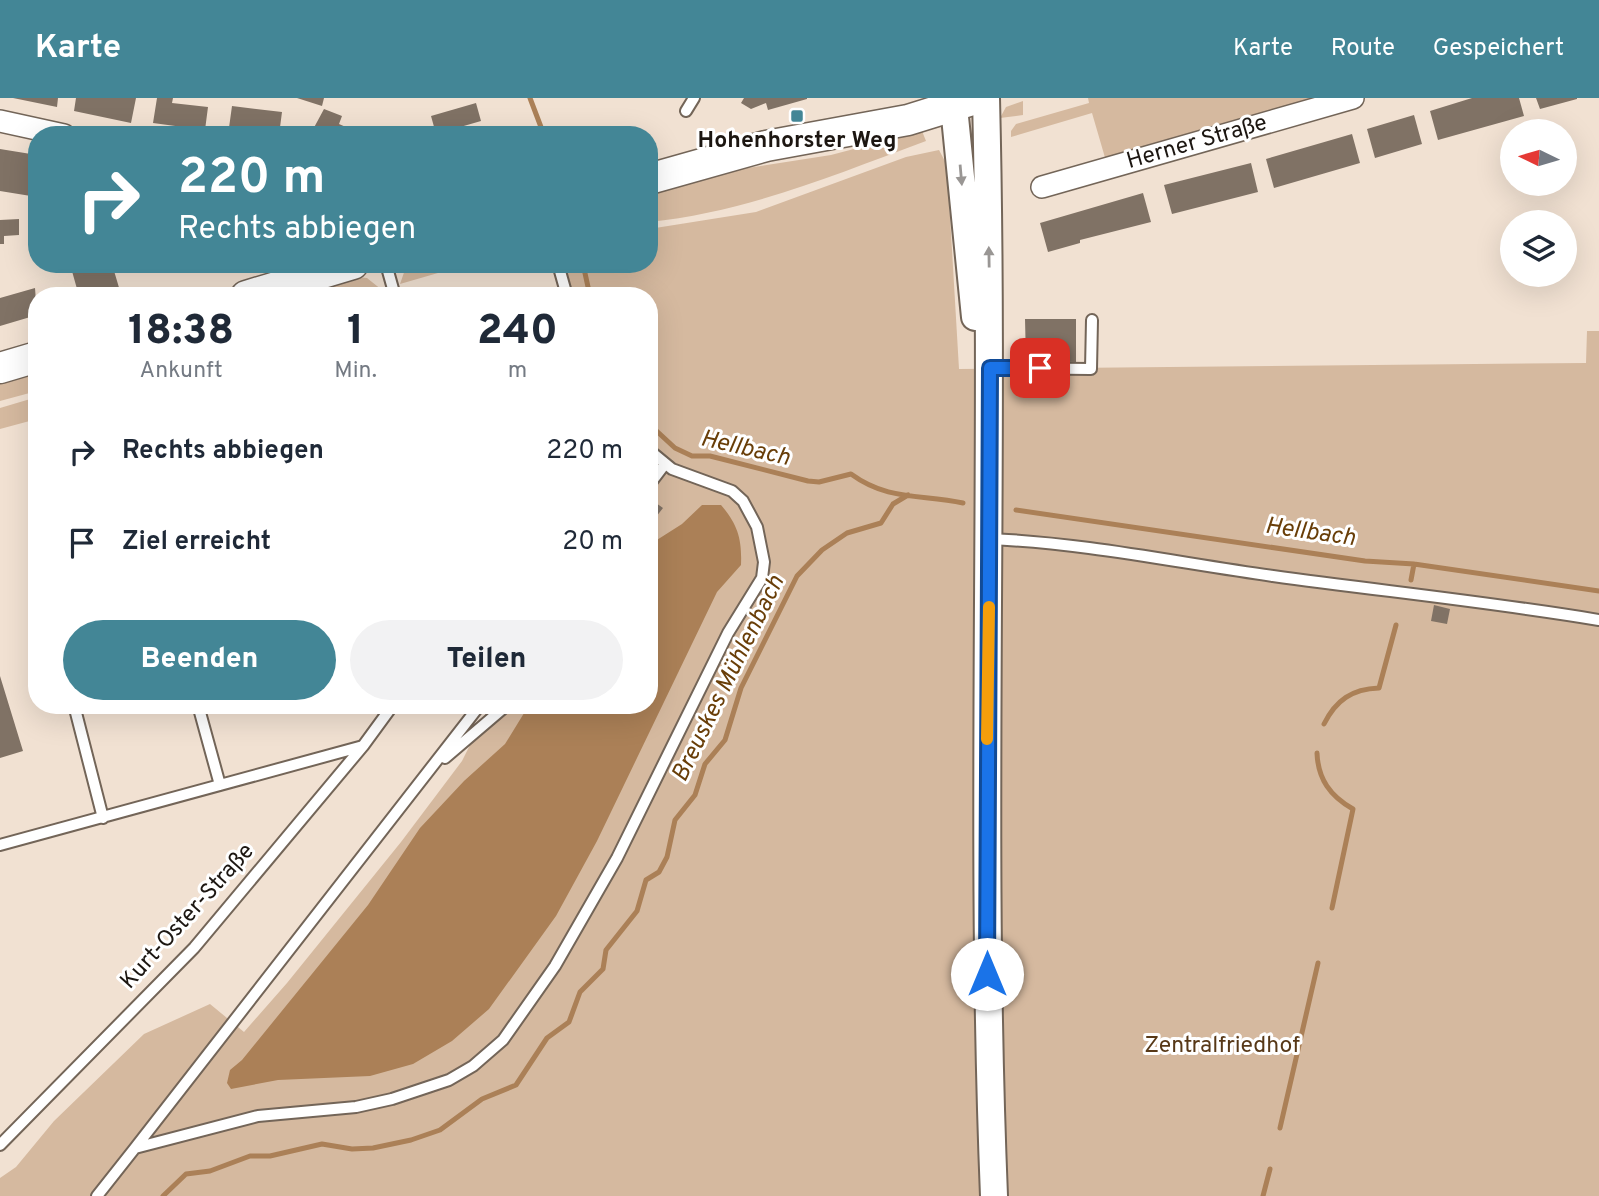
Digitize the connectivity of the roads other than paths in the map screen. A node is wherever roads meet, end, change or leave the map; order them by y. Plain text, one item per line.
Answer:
1 (694, 98) edge
2 (910, 98) edge
3 (986, 98) edge
4 (1353, 98) edge
5 (963, 101) edge
6 (686, 111) dead end
7 (0, 121) edge
8 (28, 127) edge
9 (766, 146) junction
10 (658, 176) edge
11 (1042, 187) dead end
12 (323, 273) edge
13 (276, 287) edge
14 (1093, 320) dead end
15 (28, 360) edge
16 (0, 368) edge
17 (990, 368) junction
18 (658, 458) edge
19 (990, 465) junction
20 (990, 539) junction
21 (1599, 620) edge
22 (76, 714) edge
23 (200, 714) edge
24 (386, 714) edge
25 (473, 714) edge
26 (496, 714) edge
27 (363, 746) junction
28 (427, 773) junction
29 (220, 785) junction
30 (103, 818) junction
31 (0, 845) edge
32 (0, 1144) edge
33 (135, 1148) junction
34 (97, 1196) edge
35 (994, 1196) edge

1 - 6 lane
2 - 9 main road
17 -> 3 street
4 - 11 street, Herner Straße
5 - 9 main road
5 -> 19 street
7 - 8 street
9 - 10 main road
12 - 13 main road
14 - 17 lane
15 - 16 main road
17 - 19 street
18 - 33 lane
19 - 20 street
20 - 21 lane
20 - 35 street
22 - 30 lane
23 - 29 lane
24 - 27 lane, Kurt-Oster-Straße
25 - 28 lane
26 - 28 lane
27 - 29 lane
27 - 32 lane, Kurt-Oster-Straße
28 - 33 lane
29 - 30 lane
30 - 31 lane
33 - 34 lane

